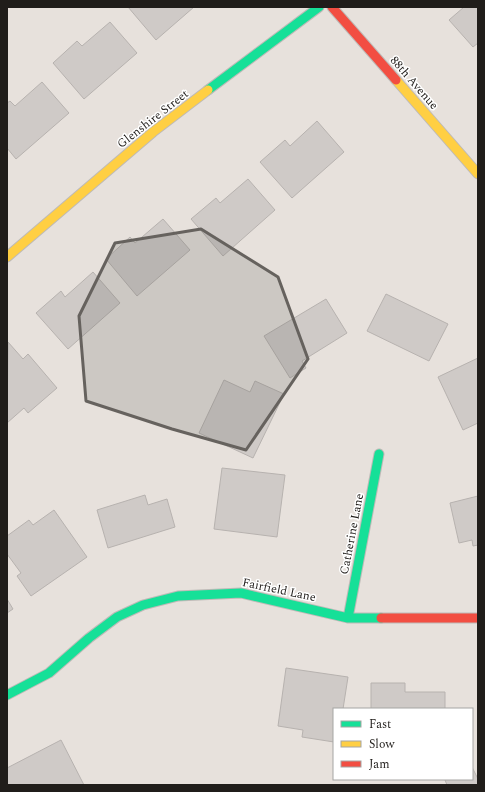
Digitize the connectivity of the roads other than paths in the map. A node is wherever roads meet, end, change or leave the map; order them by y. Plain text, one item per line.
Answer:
1 (319, 7) edge
2 (332, 7) edge
3 (478, 174) edge
4 (7, 257) edge
5 (379, 454) dead end
6 (348, 618) junction
7 (478, 618) edge
8 (7, 695) edge

1 - 4 street, Glenshire Street
2 - 3 street, 88th Avenue
5 - 6 street, Catherine Lane
6 - 7 street, Fairfield Lane
6 - 8 street, Fairfield Lane

